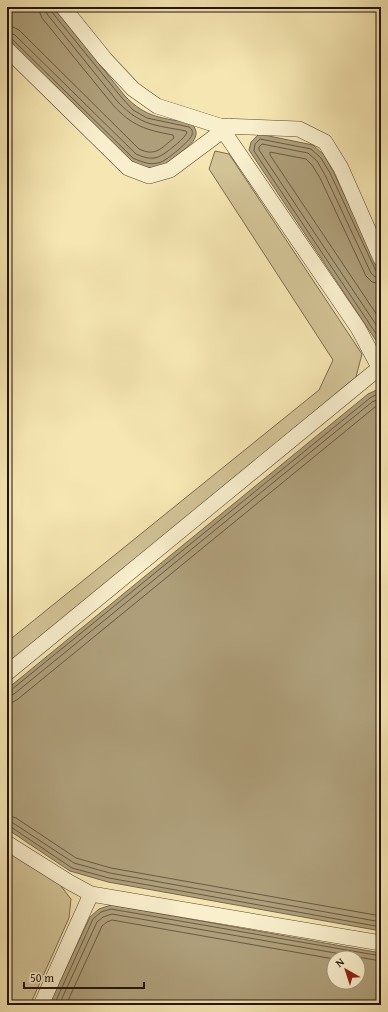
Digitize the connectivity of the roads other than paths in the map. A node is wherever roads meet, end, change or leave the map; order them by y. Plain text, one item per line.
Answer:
1 (62, 7) edge
2 (7, 49) edge
3 (224, 128) junction
4 (381, 259) edge
5 (381, 371) edge
6 (7, 673) edge
7 (7, 842) edge
8 (91, 894) junction
9 (381, 943) edge
10 (41, 1005) edge

1 - 3 street
2 - 3 street
3 - 4 street
3 - 5 street
5 - 6 street
7 - 8 street
8 - 9 street
8 - 10 street

